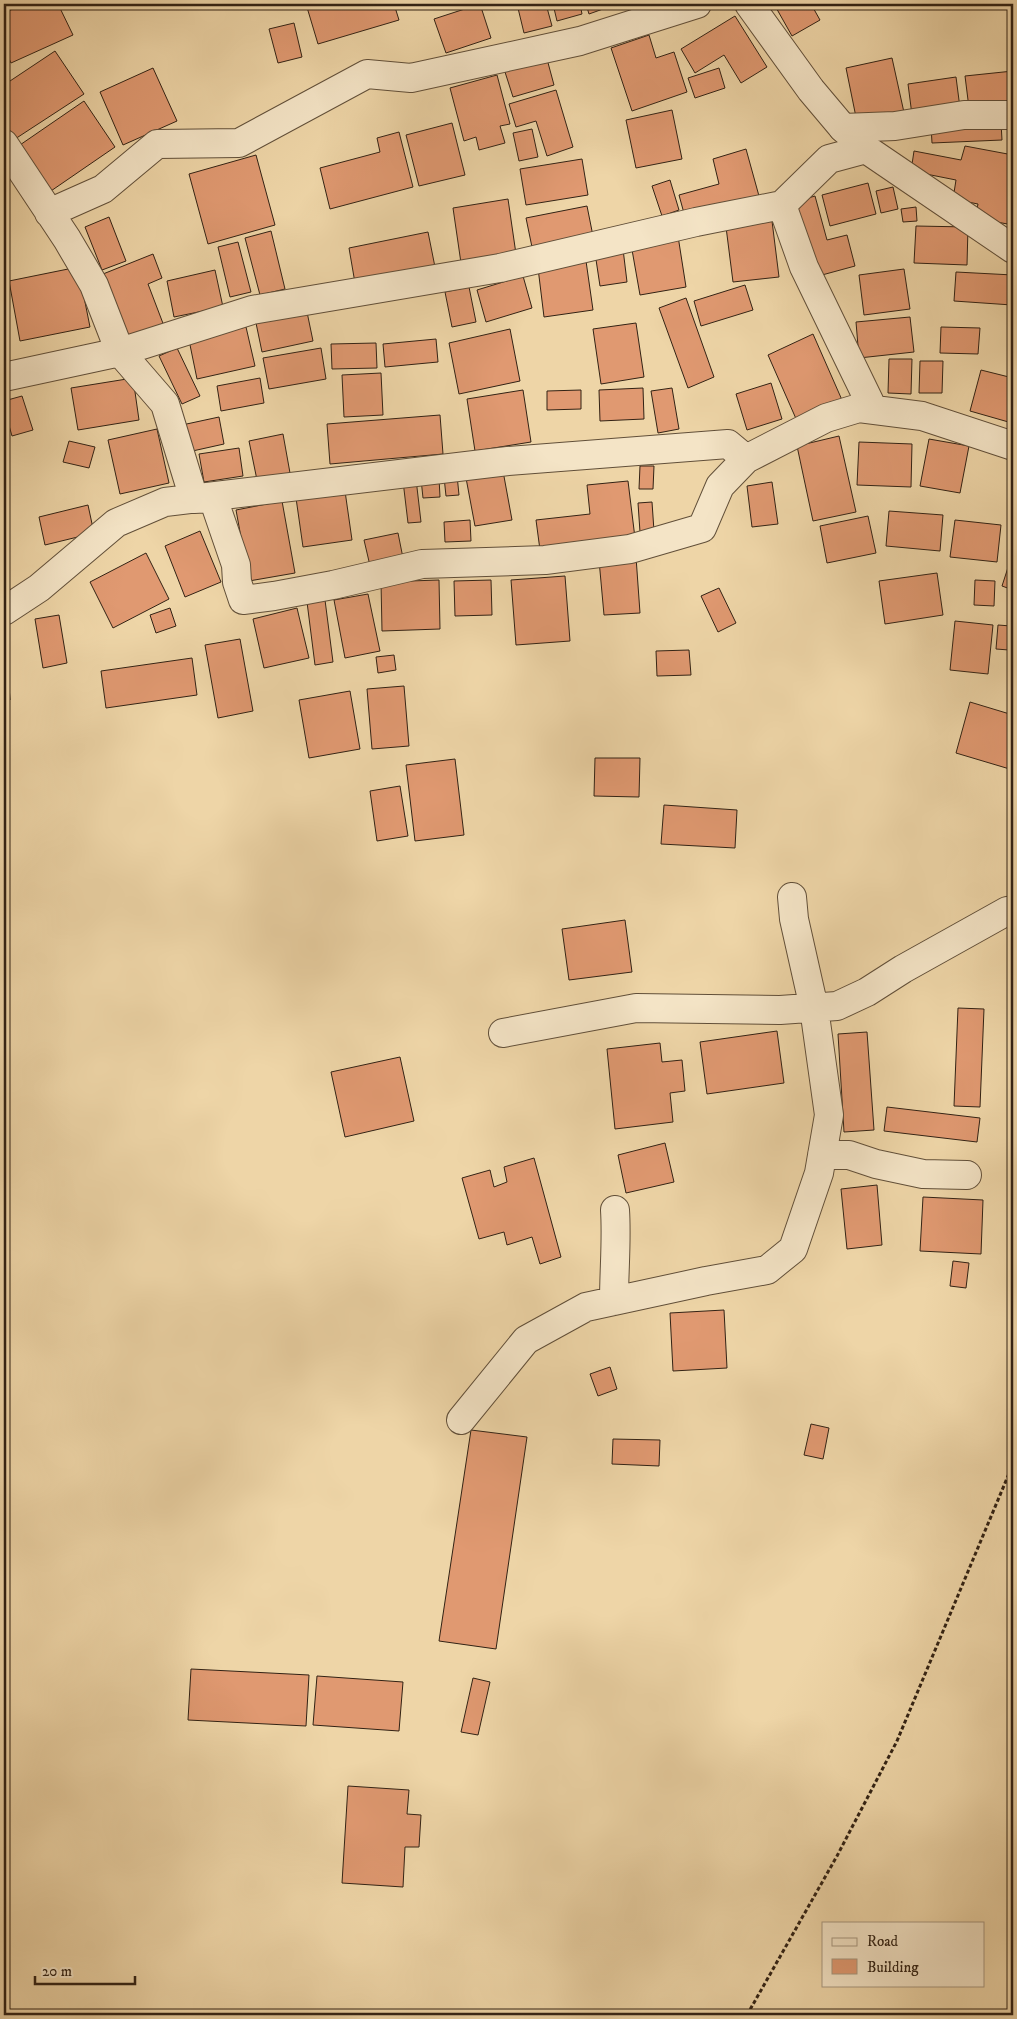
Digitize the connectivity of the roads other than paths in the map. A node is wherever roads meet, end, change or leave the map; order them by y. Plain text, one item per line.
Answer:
1 (697, 4) edge
2 (749, 4) edge
3 (1013, 115) edge
4 (843, 128) junction
5 (4, 144) edge
6 (866, 149) junction
7 (782, 205) junction
8 (50, 213) junction
9 (1013, 249) edge
10 (120, 352) junction
11 (4, 378) edge
12 (873, 410) junction
13 (1013, 446) edge
14 (746, 459) junction
15 (194, 499) junction
16 (4, 611) edge
17 (792, 897) dead end
18 (1013, 910) edge
19 (814, 1008) junction
20 (504, 1033) dead end
21 (822, 1155) junction
22 (967, 1175) dead end
23 (615, 1210) dead end
24 (614, 1301) junction
25 (461, 1420) dead end

1 - 8 street
2 - 4 street
3 - 4 street
4 - 6 street
5 - 8 street
6 - 7 street
6 - 9 street
7 - 10 street
7 - 12 street
8 - 10 street
10 - 11 street
10 - 15 street
12 - 13 street
12 - 14 street
14 - 15 street
14 - 15 street
15 - 16 street
17 - 19 street
18 - 19 street
19 - 20 street
19 - 21 street
21 - 22 street
21 - 24 street
23 - 24 street
24 - 25 street

